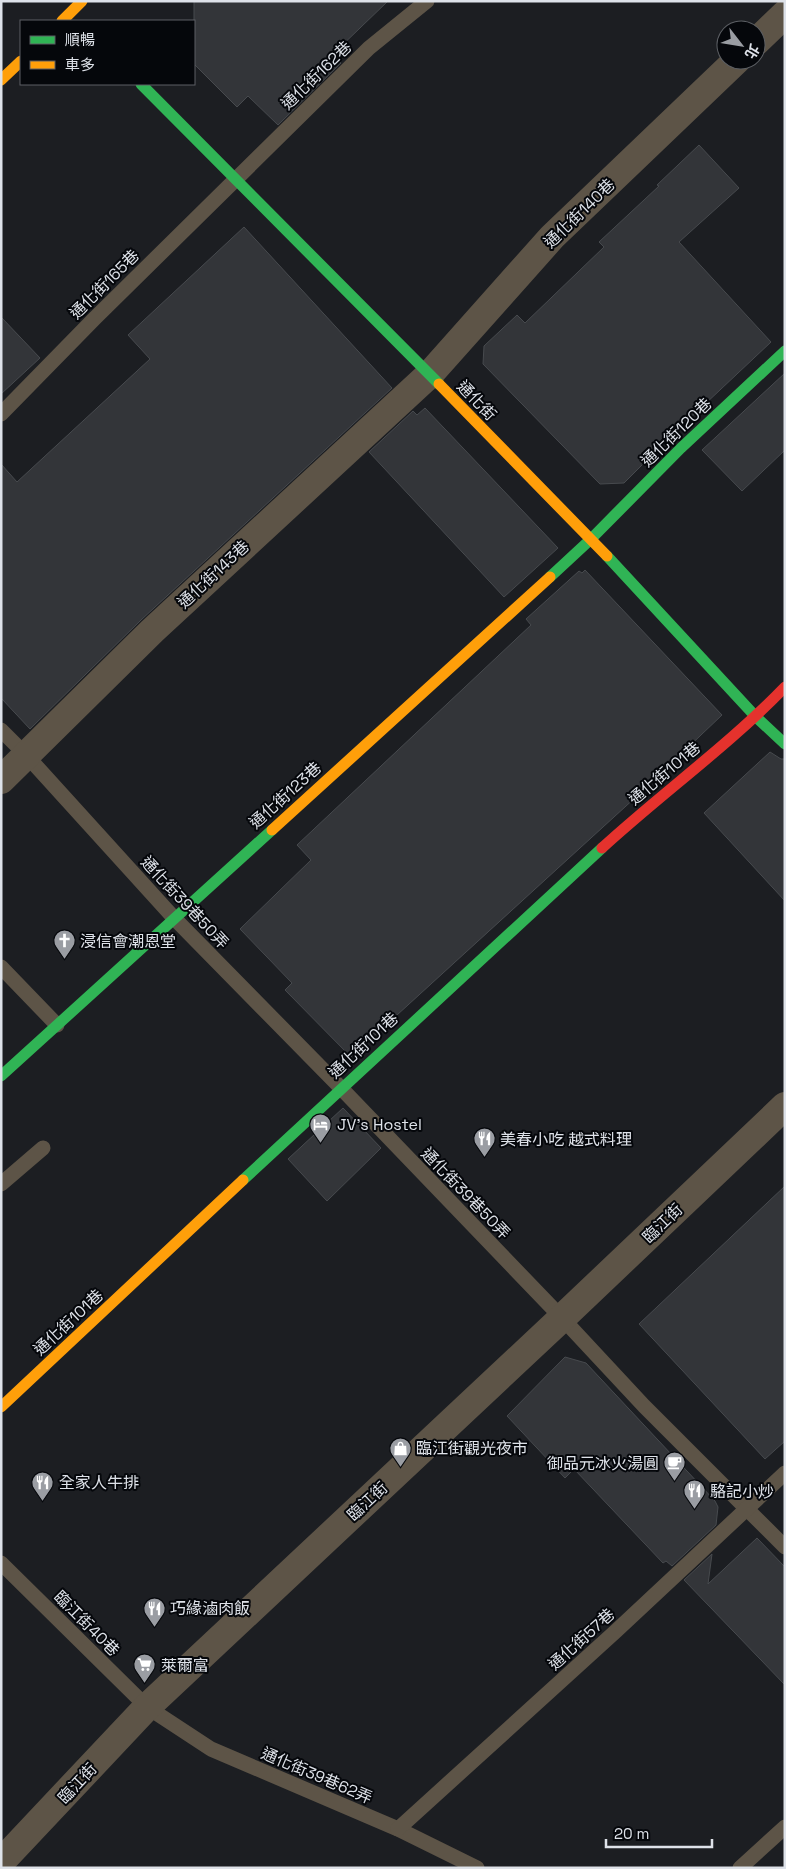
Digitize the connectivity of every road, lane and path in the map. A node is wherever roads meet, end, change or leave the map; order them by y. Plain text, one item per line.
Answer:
1 (62, 1) edge
2 (82, 1) edge
3 (427, 1) edge
4 (72, 12) junction
5 (785, 14) edge
6 (63, 20) edge
7 (80, 20) edge
8 (766, 32) edge
9 (20, 61) edge
10 (727, 70) edge
11 (1, 80) edge
12 (142, 85) edge
13 (234, 180) junction
14 (785, 351) edge
15 (430, 374) junction
16 (1, 414) edge
17 (591, 538) junction
18 (785, 687) edge
19 (756, 717) junction
20 (1, 730) edge
21 (785, 744) edge
22 (28, 756) junction
23 (1, 780) edge
24 (174, 918) junction
25 (1, 967) edge
26 (57, 1025) junction
27 (1, 1076) edge
28 (341, 1088) junction
29 (785, 1106) edge
30 (43, 1148) dead end
31 (1, 1184) edge
32 (562, 1318) junction
33 (1, 1407) edge
34 (785, 1472) edge
35 (748, 1508) junction
36 (785, 1547) edge
37 (1, 1563) edge
38 (147, 1707) junction
39 (785, 1827) edge
40 (398, 1830) junction
41 (1, 1862) edge
42 (477, 1868) edge
43 (740, 1868) edge

1 - 4 street
2 - 4 street
3 - 13 lane, 通化街162巷
4 - 6 street
4 - 7 street
5 - 8 street
9 - 11 street
10 - 15 street, 通化街140巷
12 - 13 street, 通化街
13 - 15 street, 通化街
13 - 16 lane, 通化街165巷
14 - 17 street, 通化街120巷
15 - 17 street, 通化街
15 - 22 street, 通化街143巷
17 - 19 street, 通化街
17 - 24 street, 通化街123巷
18 - 19 street, 通化街101巷
19 - 21 street, 通化街
19 - 28 street, 通化街101巷
20 - 22 lane, 通化街39巷50弄
22 - 23 street, 通化街143巷
22 - 24 lane, 通化街39巷50弄
24 - 26 street, 通化街123巷
24 - 28 lane, 通化街39巷50弄
25 - 26 lane
26 - 27 street, 通化街123巷
28 - 32 lane, 通化街39巷50弄
28 - 33 street, 通化街101巷
29 - 32 street, 臨江街
30 - 31 lane
32 - 35 lane, 通化街39巷50弄
32 - 38 street, 臨江街
34 - 35 lane, 通化街57巷
35 - 36 lane, 通化街39巷50弄
35 - 40 lane, 通化街57巷
37 - 38 lane, 臨江街40巷
38 - 40 lane, 通化街39巷62弄
38 - 41 street, 臨江街
39 - 43 lane
40 - 42 lane, 通化街39巷62弄

